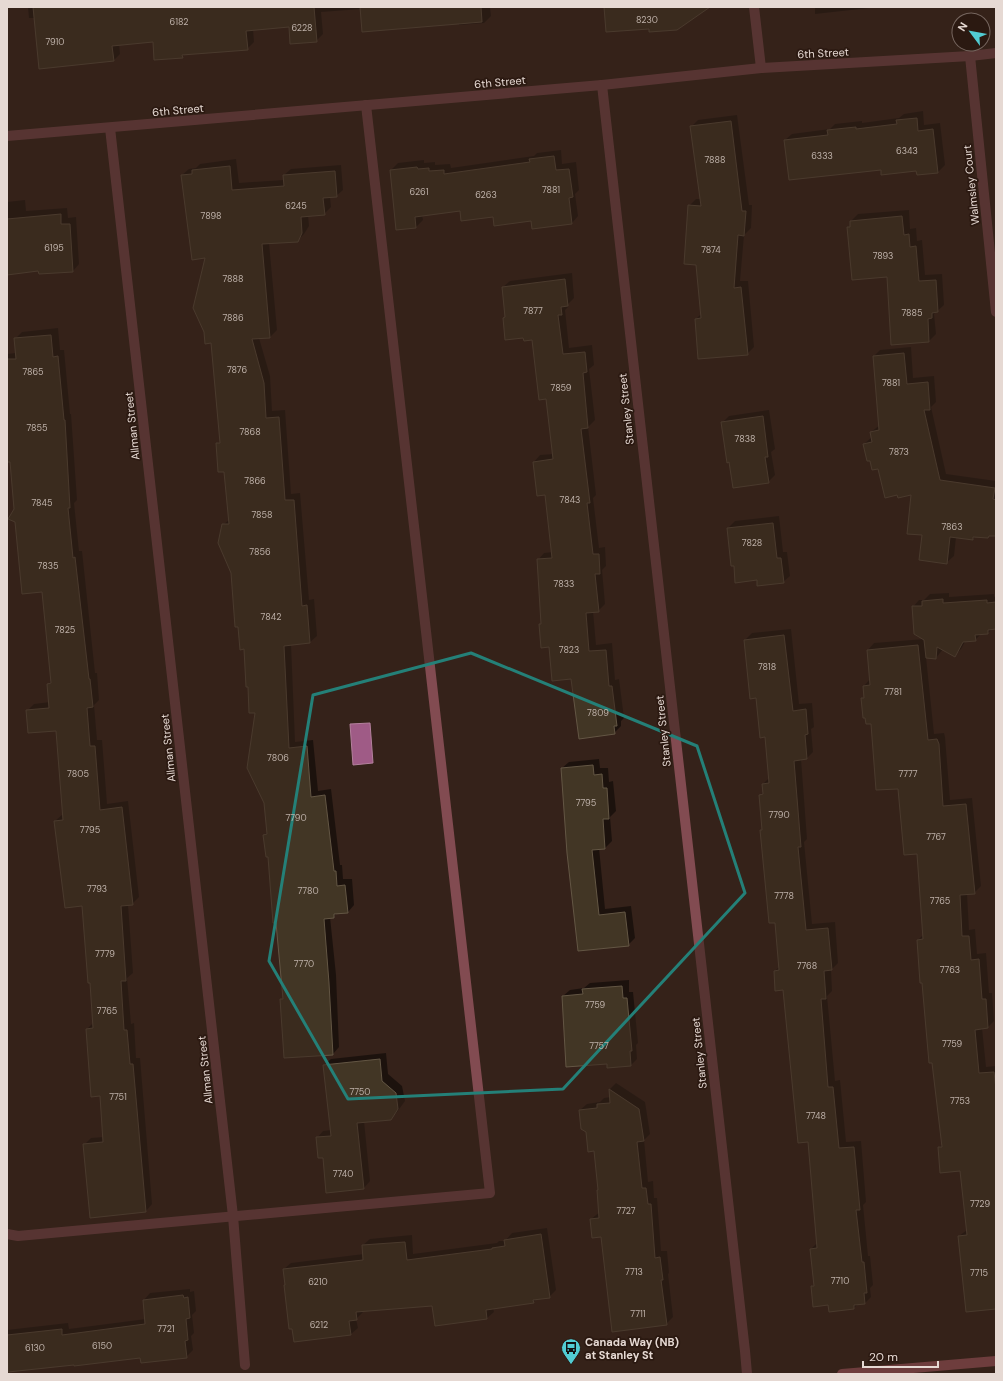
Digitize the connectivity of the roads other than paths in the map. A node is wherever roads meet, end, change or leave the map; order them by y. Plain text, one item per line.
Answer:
1 (754, 7) edge
2 (996, 53) edge
3 (970, 56) junction
4 (761, 68) junction
5 (602, 85) junction
6 (366, 105) junction
7 (110, 128) junction
8 (7, 136) edge
9 (996, 312) edge
10 (233, 1216) junction
11 (7, 1234) edge
12 (996, 1361) edge
13 (245, 1366) dead end
14 (877, 1373) edge
15 (747, 1374) edge
16 (842, 1374) edge

1 - 4 street
2 - 3 street, 6th Street
3 - 4 street, 6th Street
3 - 9 street, Walmsley Court
4 - 5 street, 6th Street
5 - 6 street, 6th Street
5 - 15 street, Stanley Street
6 - 7 street, 6th Street
6 - 10 street
7 - 8 street, 6th Street
7 - 10 street, Allman Street
10 - 11 street
10 - 13 street, Allman Street
12 - 14 main road
14 - 16 main road

